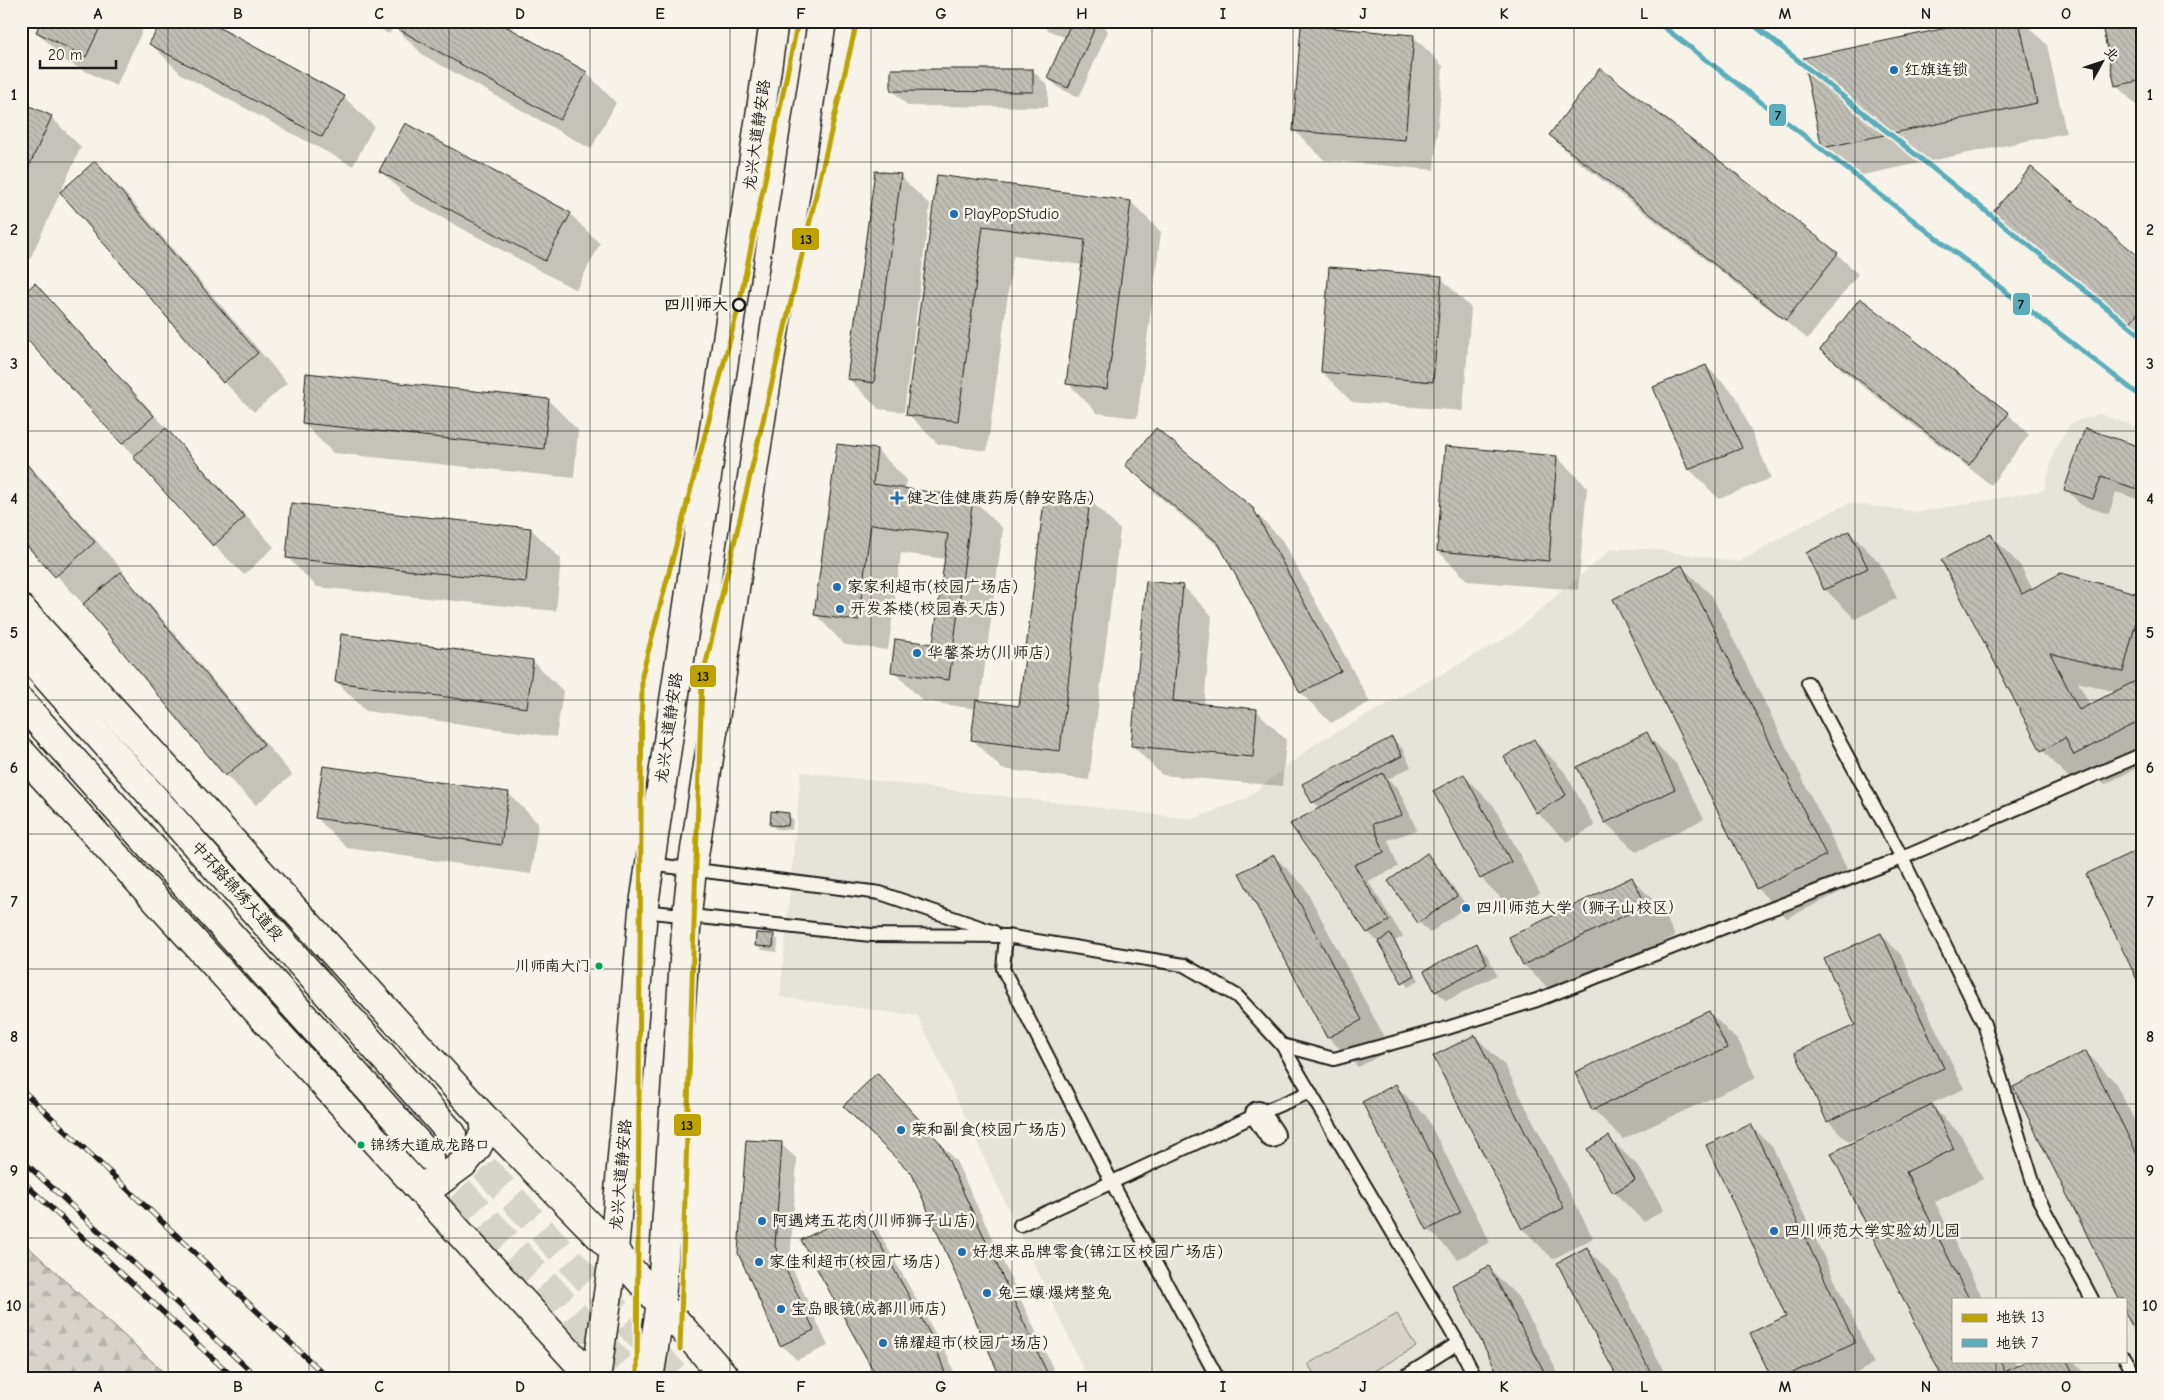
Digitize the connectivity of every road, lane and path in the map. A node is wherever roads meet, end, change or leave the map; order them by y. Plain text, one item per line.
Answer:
1 (774, 21) edge
2 (822, 21) edge
3 (21, 609) edge
4 (21, 648) edge
5 (1808, 683) dead end
6 (21, 702) edge
7 (21, 752) edge
8 (2143, 754) edge
9 (1902, 858) junction
10 (649, 864) junction
11 (692, 869) junction
12 (643, 911) junction
13 (686, 915) junction
14 (1006, 936) junction
15 (1282, 1045) junction
16 (1310, 1092) junction
17 (1258, 1114) junction
18 (486, 1119) junction
19 (452, 1134) tunnel mouth
20 (1272, 1135) dead end
21 (430, 1157) tunnel mouth
22 (1111, 1181) junction
23 (416, 1185) junction
24 (1020, 1225) dead end
25 (614, 1251) junction
26 (2091, 1298) edge
27 (661, 1303) junction
28 (1458, 1343) junction
29 (2126, 1360) edge
30 (595, 1379) edge
31 (650, 1379) edge
32 (727, 1379) edge
33 (1218, 1379) edge
34 (1401, 1379) edge
35 (1476, 1379) edge
36 (2137, 1379) edge

1 - 10 main road, 龙兴大道静安路
2 - 11 main road
3 - 18 main road
4 - 19 main road, 中环路锦绣大道段
5 - 9 lane
6 - 21 main road, 中环路锦绣大道段
7 - 23 main road
8 - 9 lane
9 - 15 lane
9 - 26 lane
10 - 11 lane
10 - 12 main road, 龙兴大道静安路
11 - 13 main road
11 - 14 lane
12 - 13 lane
12 - 25 main road, 龙兴大道静安路
13 - 14 lane
13 - 27 main road
14 - 15 lane
14 - 22 lane
15 - 16 lane
16 - 17 lane
16 - 28 lane
17 - 20 street
17 - 22 lane
18 - 23 main road
18 - 25 main road
22 - 24 lane
22 - 33 lane
23 - 30 main road
25 - 27 main road
25 - 30 main road, 龙兴大道静安路
27 - 31 main road
27 - 32 main road
28 - 34 lane
28 - 35 lane
29 - 36 lane

